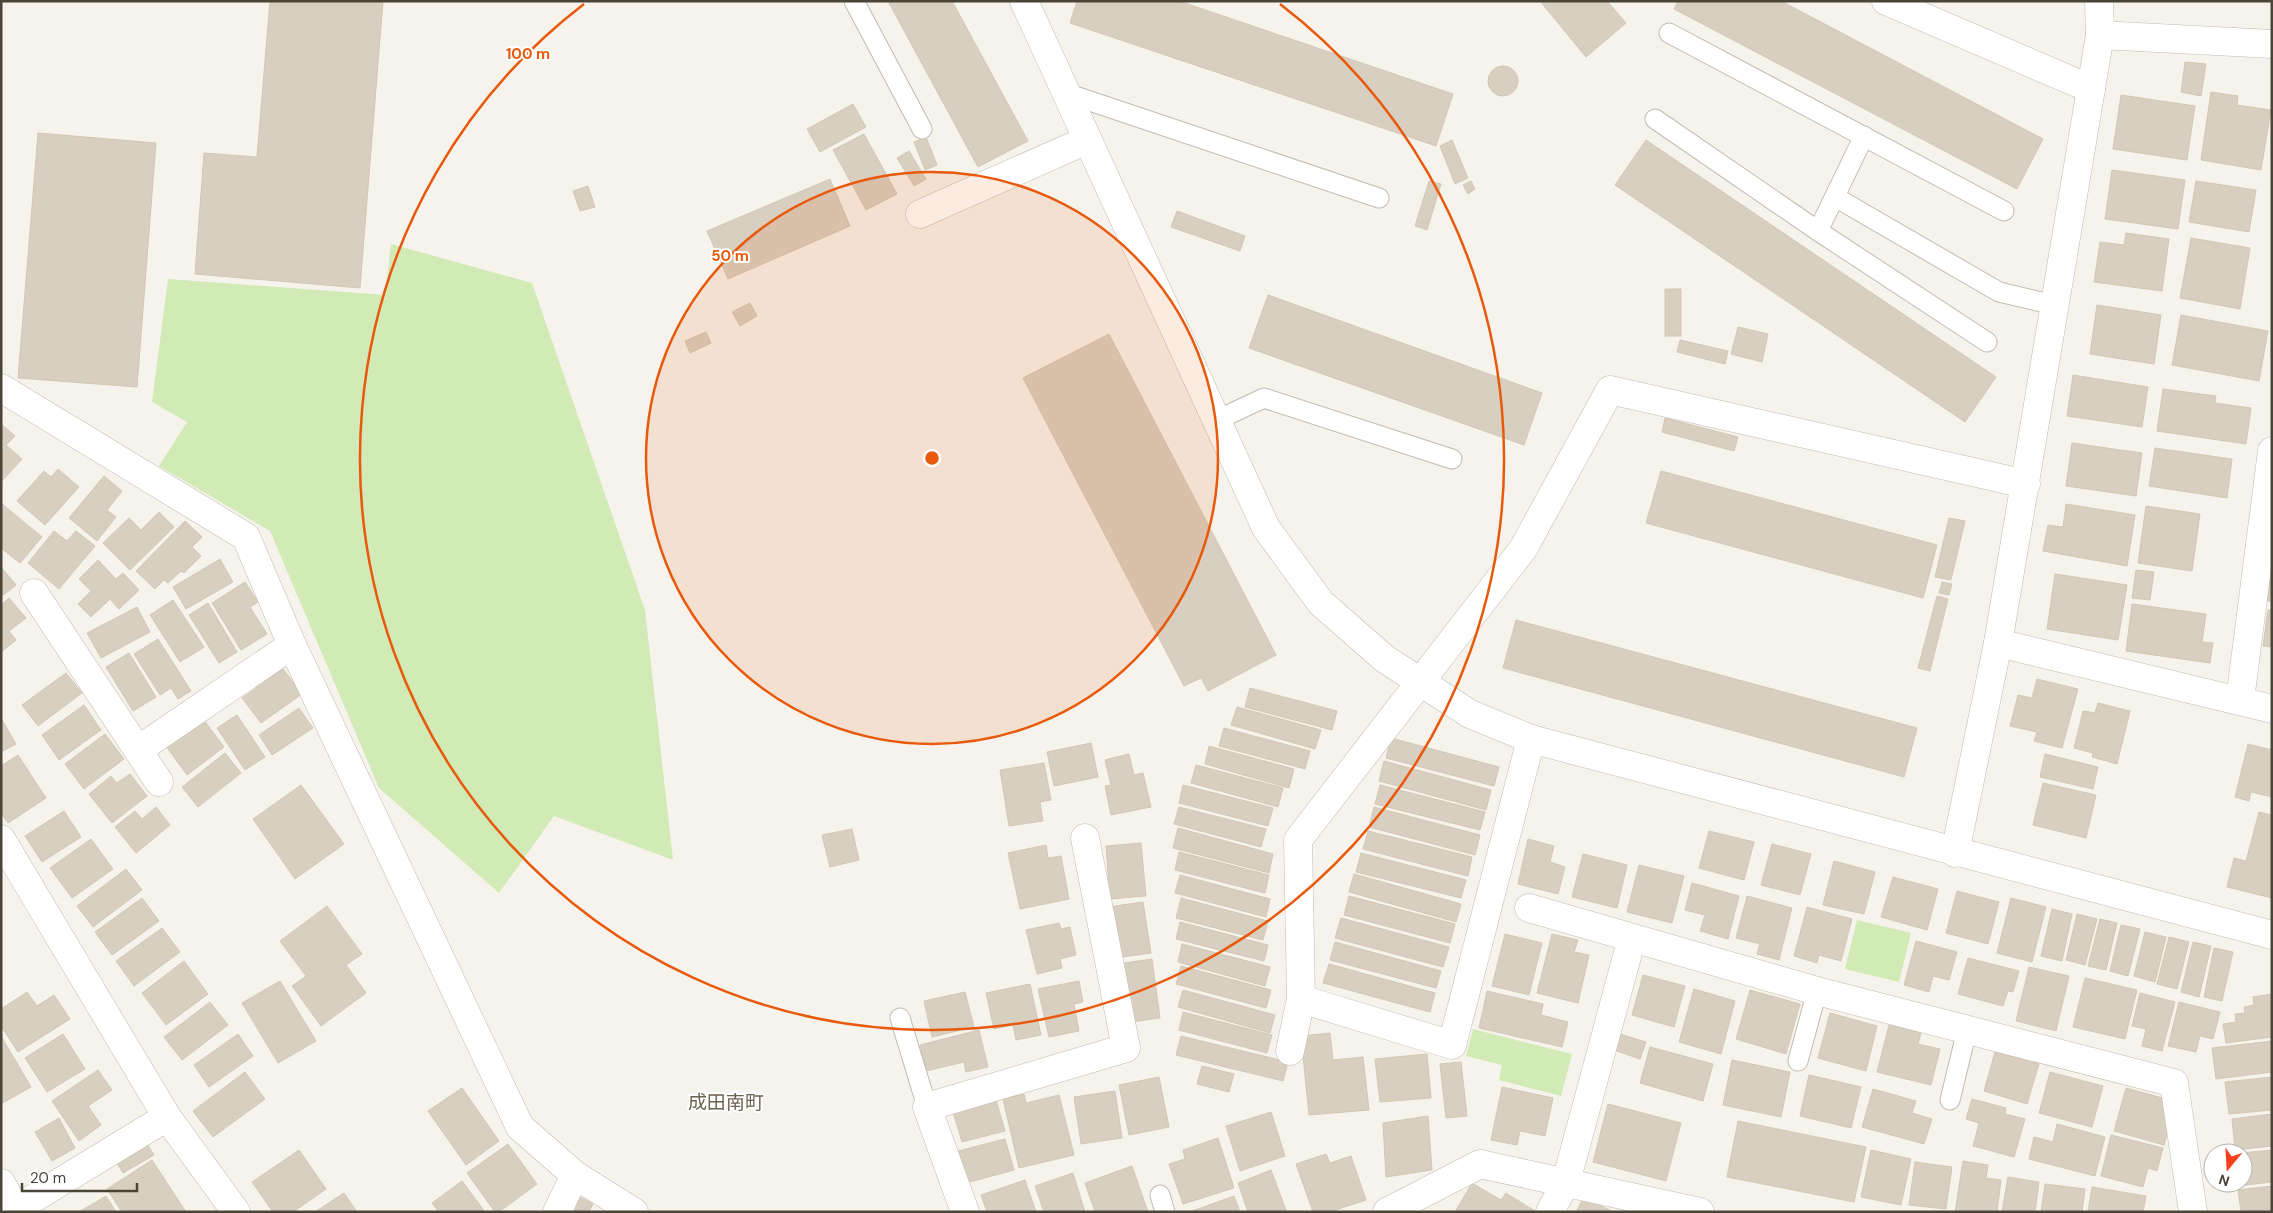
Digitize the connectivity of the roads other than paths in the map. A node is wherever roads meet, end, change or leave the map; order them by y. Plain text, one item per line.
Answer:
1 (854, 1) edge
2 (1024, 1) edge
3 (1886, 1) edge
4 (2099, 1) edge
5 (1669, 33) dead end
6 (2100, 35) junction
7 (2272, 44) edge
8 (2091, 89) junction
9 (1066, 93) junction
10 (1655, 119) dead end
11 (922, 129) dead end
12 (1864, 136) junction
13 (1087, 140) junction
14 (1835, 197) junction
15 (1379, 198) dead end
16 (2004, 211) dead end
17 (920, 214) dead end
18 (1818, 232) junction
19 (2054, 305) junction
20 (1987, 342) dead end
21 (1, 388) edge
22 (1217, 420) junction
23 (2272, 451) edge
24 (1452, 459) dead end
25 (2026, 484) junction
26 (34, 593) dead end
27 (1998, 643) junction
28 (292, 645) junction
29 (1422, 683) junction
30 (2240, 700) junction
31 (2272, 709) edge
32 (1531, 739) junction
33 (138, 750) junction
34 (159, 782) dead end
35 (1085, 838) dead end
36 (1, 839) edge
37 (1955, 853) junction
38 (1529, 908) dead end
39 (2272, 935) edge
40 (1632, 938) junction
41 (1816, 991) junction
42 (1301, 999) junction
43 (900, 1018) dead end
44 (1967, 1030) junction
45 (1290, 1051) dead end
46 (1798, 1061) dead end
47 (1950, 1100) dead end
48 (927, 1107) junction
49 (168, 1117) junction
50 (575, 1175) junction
51 (1566, 1182) junction
52 (1, 1183) edge
53 (14, 1211) edge
54 (236, 1212) edge
55 (557, 1212) edge
56 (634, 1212) edge
57 (964, 1212) edge
58 (1387, 1212) edge
59 (1550, 1212) edge
60 (1700, 1212) edge
61 (2193, 1212) edge

1 - 11 lane
2 - 9 street
3 - 8 street
4 - 6 street
5 - 12 lane
6 - 7 street
6 - 8 street
8 - 19 street
9 - 13 street
9 - 15 lane
10 - 18 lane
12 - 14 lane
12 - 16 lane
13 - 17 street
13 - 22 street
14 - 18 lane
14 - 19 lane
18 - 20 lane
19 - 25 street
21 - 28 street
22 - 24 lane
22 - 29 street
23 - 30 street
25 - 27 street
25 - 29 street
26 - 33 street
27 - 30 street
27 - 37 street
28 - 33 street
28 - 50 street
29 - 32 street
29 - 42 street
30 - 31 street
32 - 37 street
32 - 42 street
33 - 34 street
35 - 48 street
36 - 49 street
37 - 39 street
38 - 40 street
40 - 41 street
40 - 51 street
41 - 44 street
41 - 46 lane
42 - 45 street
43 - 48 lane
44 - 47 lane
44 - 61 street
48 - 57 street
49 - 53 street
49 - 54 street
50 - 55 street
50 - 56 street
51 - 58 street
51 - 59 street
51 - 60 street
52 - 53 street

